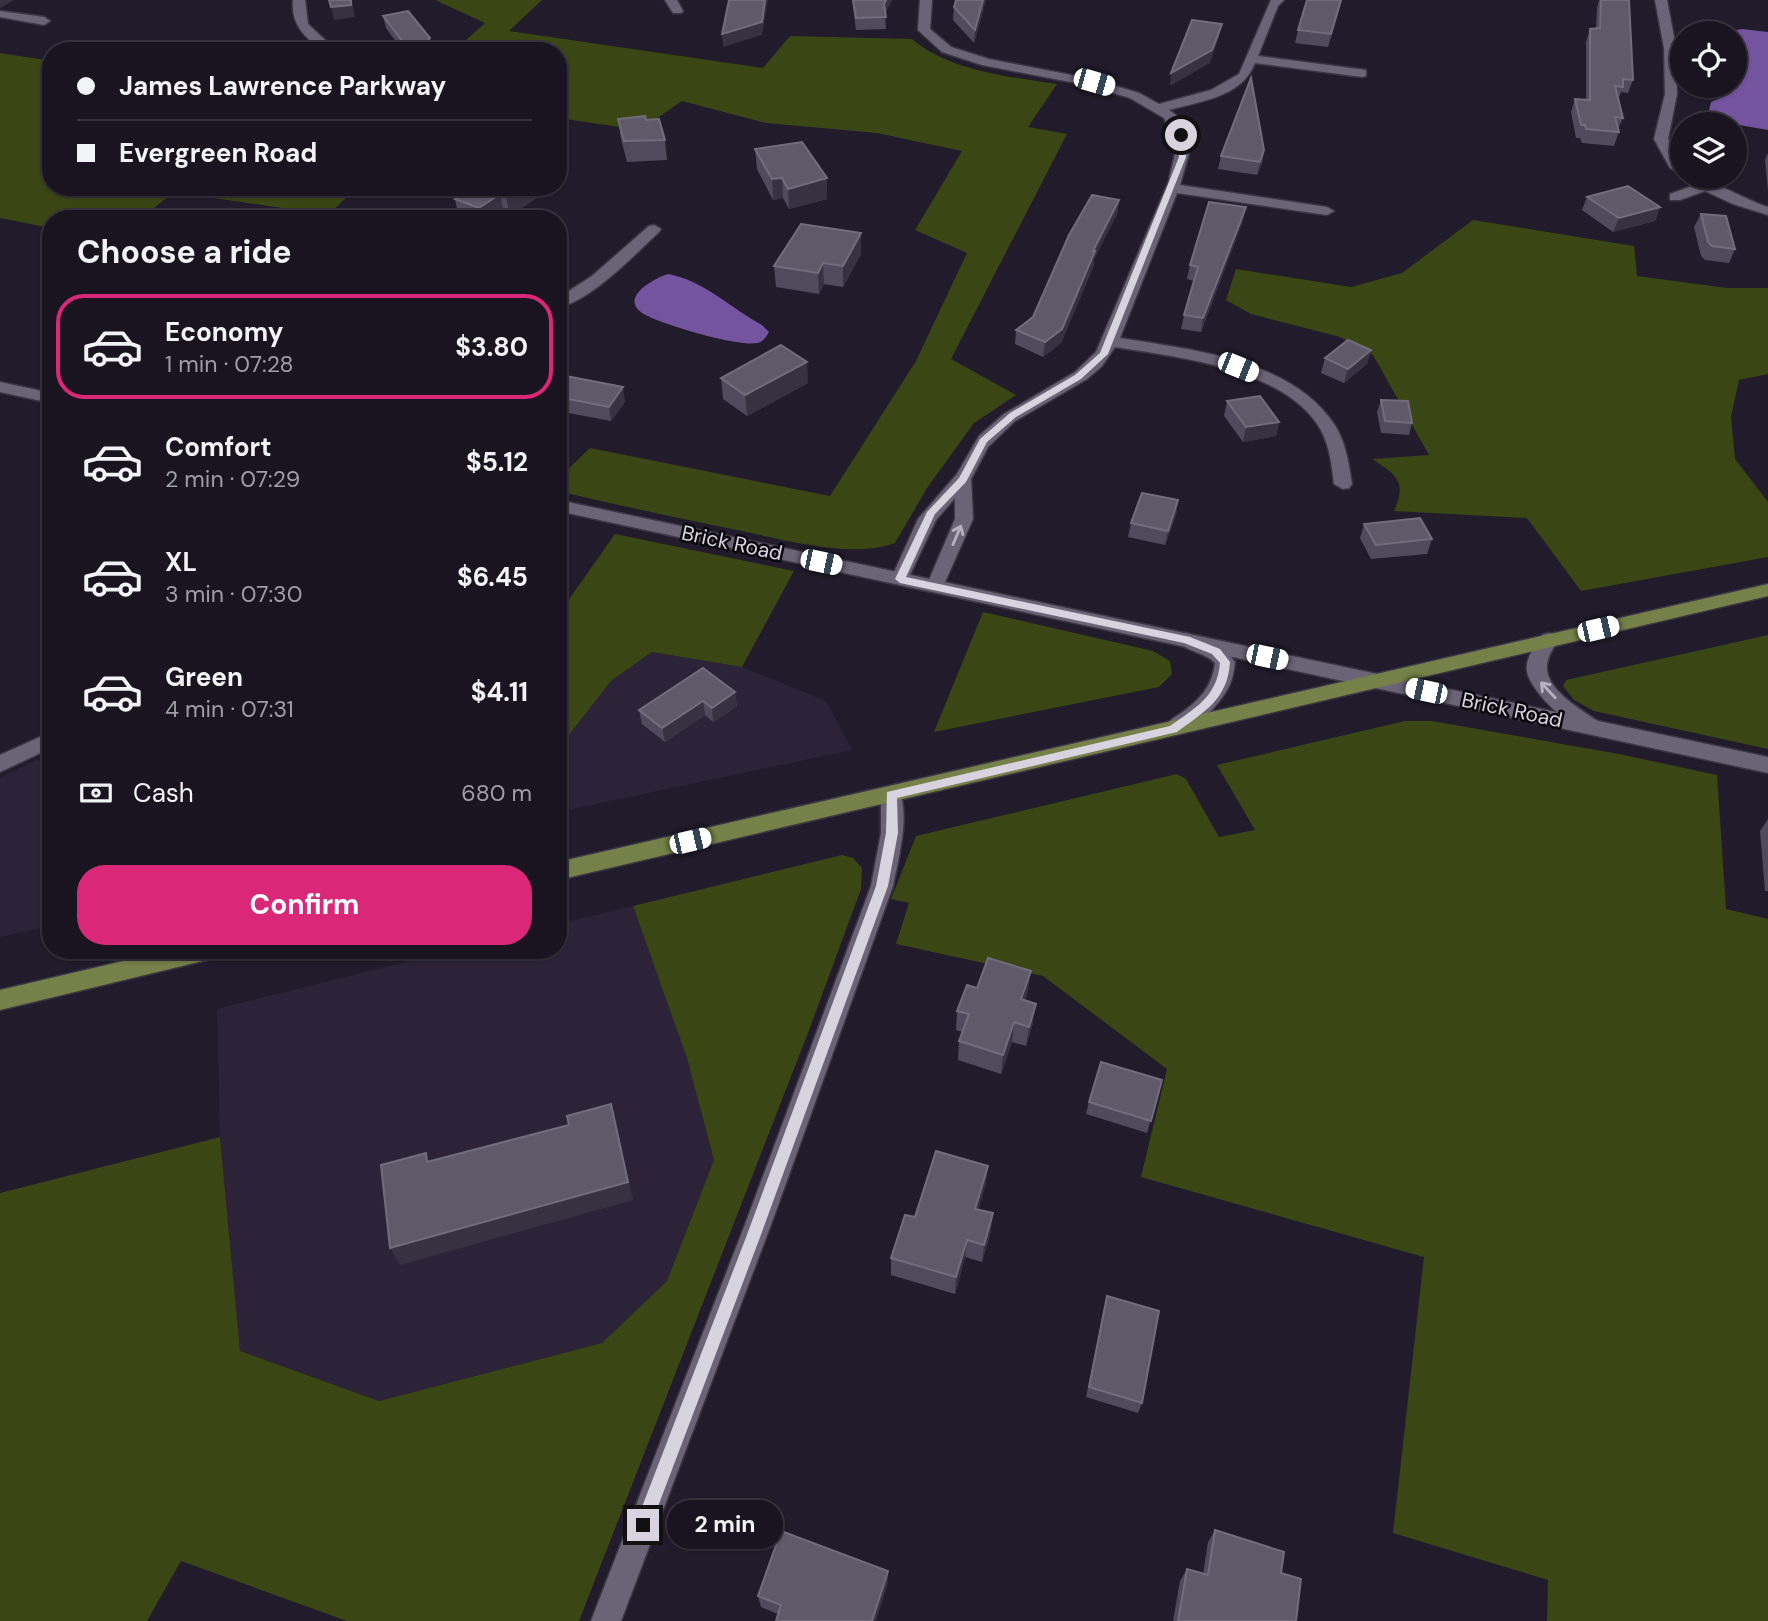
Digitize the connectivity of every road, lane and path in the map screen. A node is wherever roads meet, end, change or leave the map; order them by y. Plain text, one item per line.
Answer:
1 (299, 0) edge
2 (926, 0) edge
3 (1278, 0) edge
4 (1661, 0) edge
5 (0, 14) edge
6 (44, 21) dead end
7 (318, 42) edge
8 (1253, 58) junction
9 (1362, 73) dead end
10 (1160, 108) junction
11 (1670, 154) edge
12 (1171, 187) junction
13 (1697, 189) edge
14 (1711, 189) edge
15 (1675, 197) dead end
16 (1327, 211) dead end
17 (1768, 211) edge
18 (654, 229) dead end
19 (567, 299) edge
20 (1110, 341) junction
21 (0, 387) edge
22 (42, 396) edge
23 (963, 480) junction
24 (1343, 484) dead end
25 (567, 507) edge
26 (900, 579) junction
27 (935, 587) junction
28 (1768, 590) edge
29 (1186, 640) junction
30 (1549, 640) junction
31 (1376, 680) junction
32 (1592, 727) junction
33 (1173, 729) junction
34 (42, 743) edge
35 (0, 764) edge
36 (1768, 765) edge
37 (891, 795) junction
38 (567, 869) edge
39 (172, 959) edge
40 (0, 999) edge
41 (606, 1621) edge

1 - 7 street
2 - 10 street
3 - 8 street
4 - 11 street
5 - 6 street
8 - 9 street
8 - 10 street
10 - 12 street
12 - 16 street
12 - 20 street
13 - 15 street
14 - 17 street
18 - 19 street
20 - 23 street
20 - 24 street
21 - 22 street
23 - 26 street
27 -> 23 street
25 - 26 street, Brick Road
26 - 27 street, Brick Road
27 - 29 street, Brick Road
28 - 30 main road
29 - 31 street, Brick Road
29 - 33 street
30 - 31 main road
32 -> 30 street
31 - 32 street, Brick Road
31 - 33 main road
32 - 36 street, Brick Road
33 - 37 main road
34 - 35 street
37 - 38 main road
37 - 41 street
39 - 40 main road

